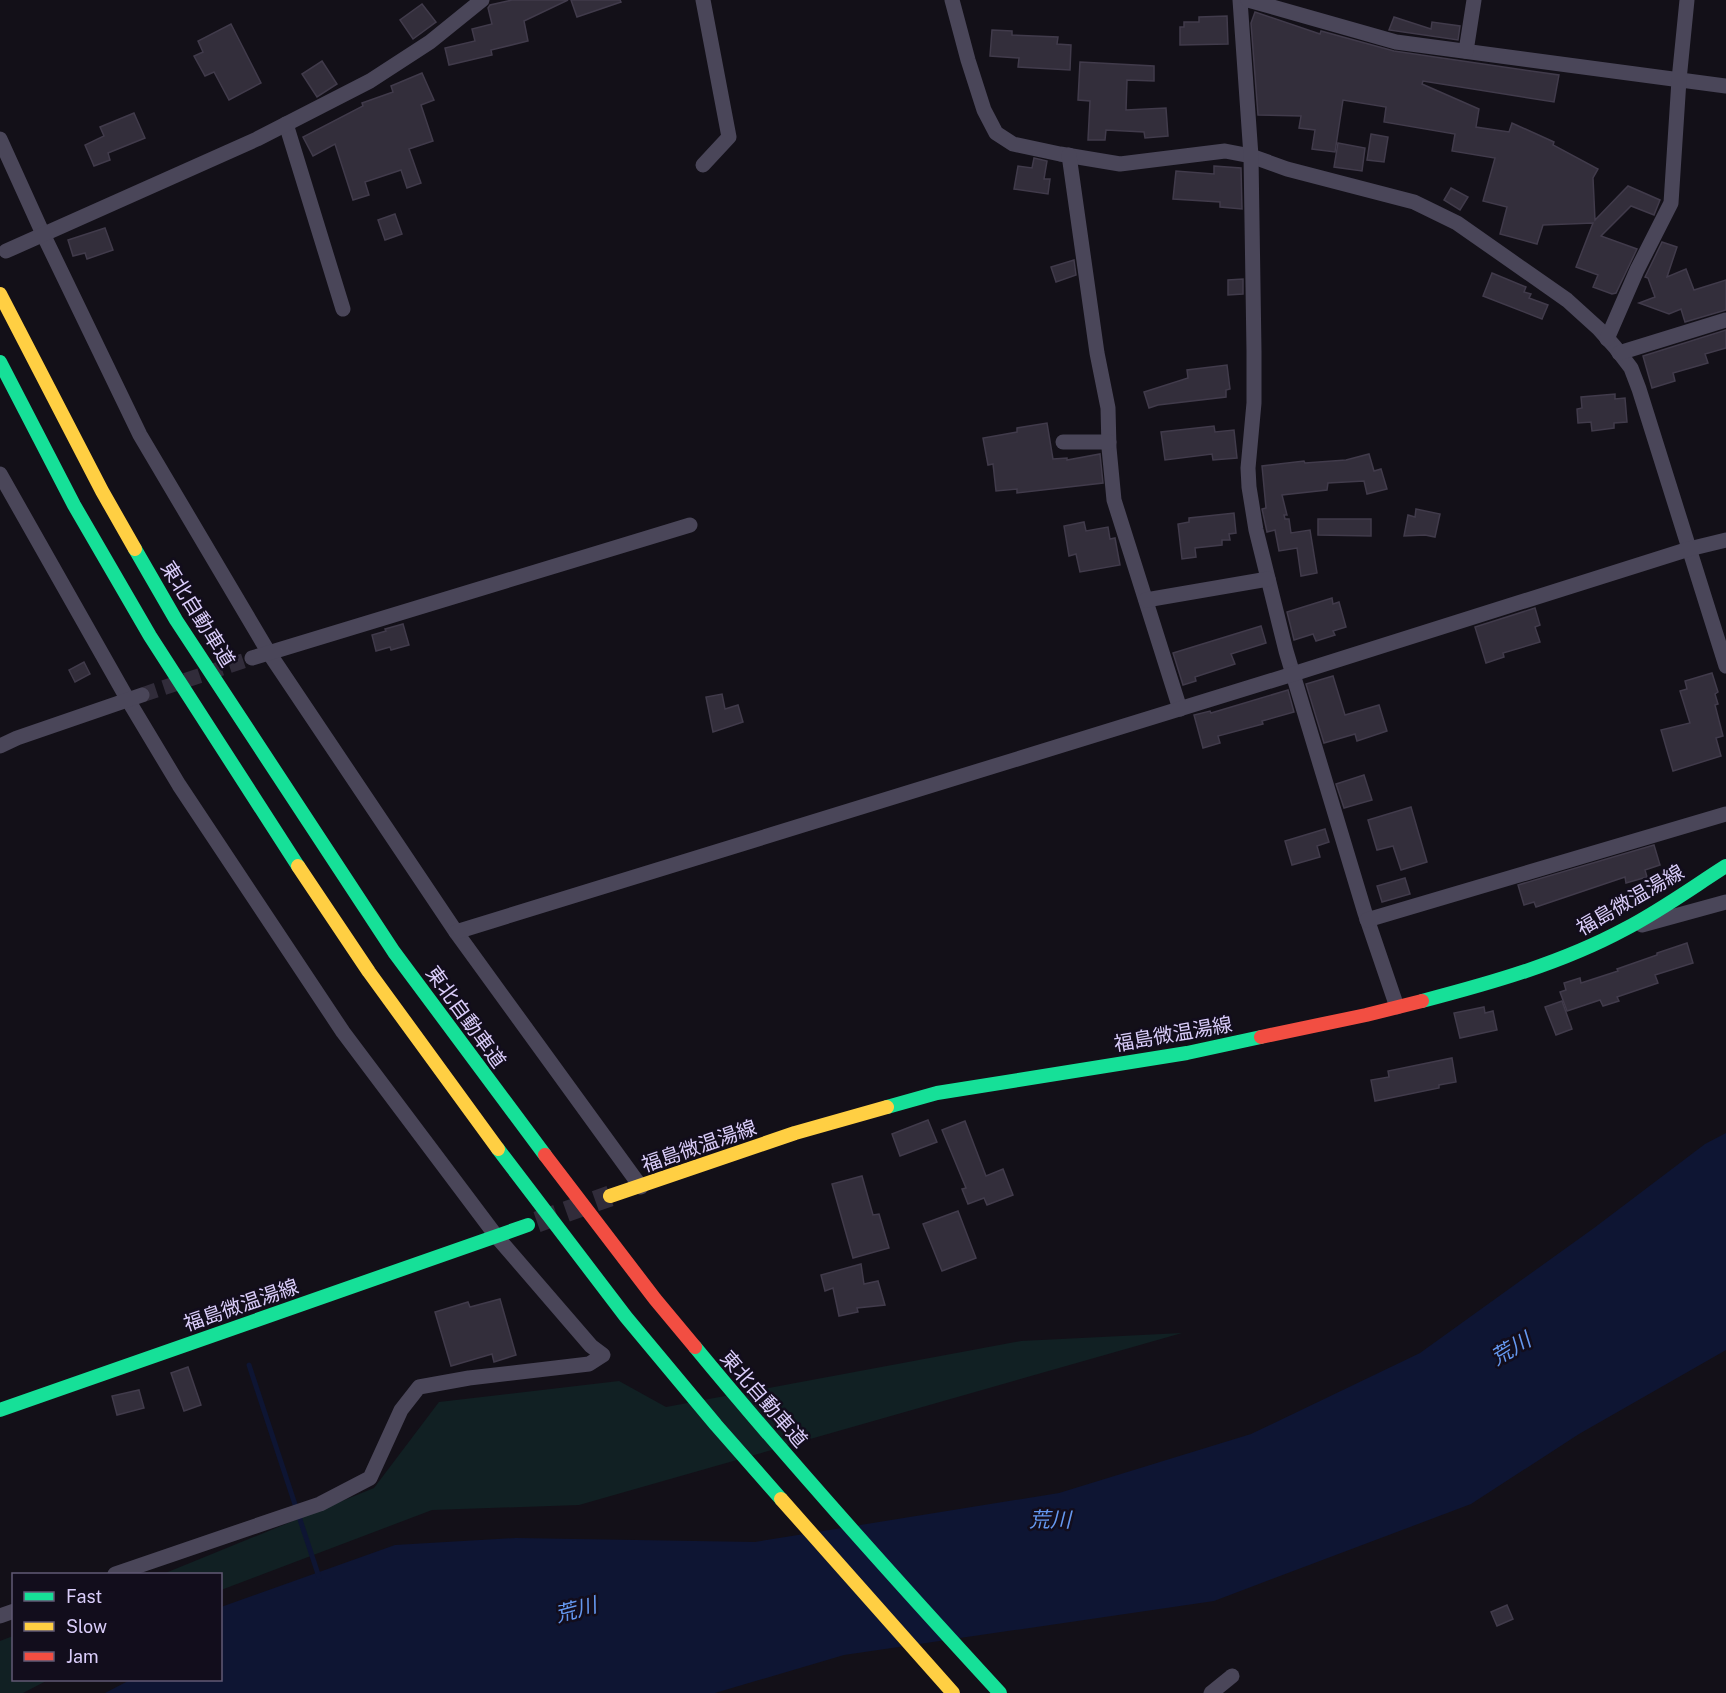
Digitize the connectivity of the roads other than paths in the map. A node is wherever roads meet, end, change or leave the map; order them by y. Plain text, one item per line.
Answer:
1 (482, 0) edge
2 (703, 0) edge
3 (952, 0) edge
4 (1240, 0) edge
5 (1248, 0) edge
6 (1474, 0) edge
7 (1687, 0) edge
8 (1466, 51) junction
9 (1679, 80) junction
10 (1726, 86) edge
11 (286, 124) junction
12 (0, 139) edge
13 (1069, 155) junction
14 (1251, 156) junction
15 (703, 165) dead end
16 (43, 234) junction
17 (6, 251) dead end
18 (0, 294) edge
19 (343, 309) dead end
20 (1726, 320) edge
21 (1607, 339) junction
22 (1619, 353) junction
23 (0, 362) edge
24 (1063, 442) dead end
25 (1109, 442) junction
26 (0, 474) edge
27 (690, 525) dead end
28 (1726, 540) edge
29 (1689, 549) junction
30 (1268, 579) junction
31 (1146, 600) junction
32 (269, 653) junction
33 (252, 658) tunnel mouth
34 (1726, 666) edge
35 (1293, 674) junction
36 (135, 698) junction
37 (1180, 709) junction
38 (0, 746) edge
39 (1726, 813) edge
40 (1726, 867) edge
41 (1726, 902) edge
42 (1367, 920) junction
43 (1626, 929) junction
44 (456, 932) junction
45 (1397, 1007) junction
46 (641, 1187) junction
47 (610, 1196) tunnel mouth
48 (528, 1225) tunnel mouth
49 (496, 1237) junction
50 (0, 1410) edge
51 (121, 1573) edge
52 (953, 1693) edge
53 (1000, 1693) edge
54 (1211, 1693) edge
55 (1231, 1693) edge

1 - 11 street
2 - 15 street
3 - 13 street
4 - 14 street
5 - 8 street
6 - 8 street
7 - 9 street
8 - 9 street
9 - 10 street
9 - 21 street
11 - 16 street
11 - 19 street
12 - 16 street
13 - 14 street
13 - 25 street
14 - 21 street
14 - 30 street
16 - 17 street
16 - 32 street
18 - 53 main road, 東北自動車道
20 - 22 street
21 - 22 street
22 - 29 street
23 - 52 main road
24 - 25 street
25 - 31 street
26 - 36 street
27 - 32 street
28 - 29 street
29 - 34 street
29 - 35 street
30 - 31 street
30 - 35 street
31 - 37 street
32 - 33 street
32 - 44 street
35 - 37 street
35 - 42 street
36 - 38 street
36 - 49 street
37 - 44 street
39 - 42 street
40 - 43 main road, 福島微温湯線
41 - 43 street
42 - 45 street
43 - 45 main road, 福島微温湯線
44 - 46 street
45 - 46 main road, 福島微温湯線
46 - 47 main road, 福島微温湯線
48 - 49 main road, 福島微温湯線
49 - 50 main road, 福島微温湯線
49 - 51 street
54 - 55 street

